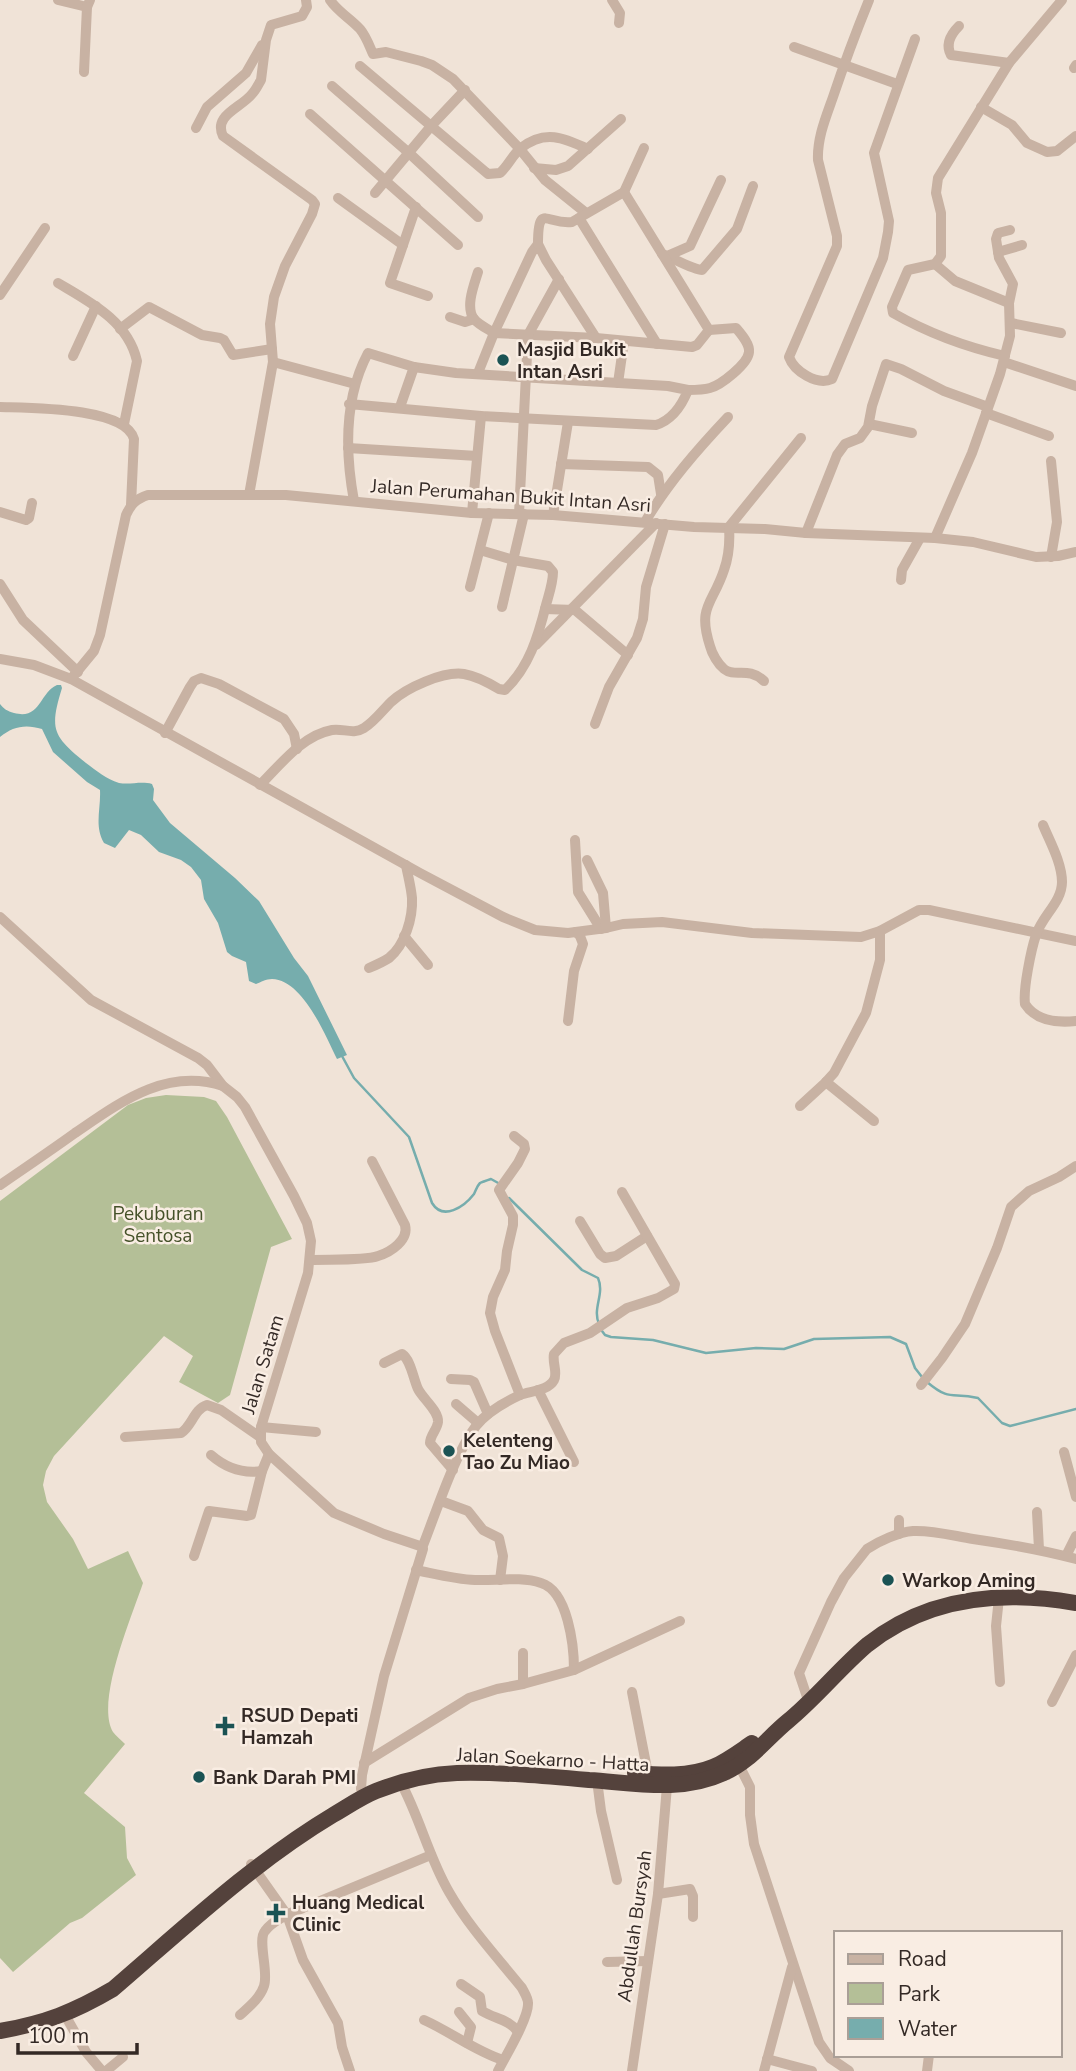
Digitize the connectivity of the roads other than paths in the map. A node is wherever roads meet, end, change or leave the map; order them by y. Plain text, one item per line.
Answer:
1 (58, 0) edge
2 (306, 0) edge
3 (330, 0) edge
4 (612, 0) edge
5 (869, 0) edge
6 (1062, 0) edge
7 (89, 4) edge
8 (619, 23) dead end
9 (959, 26) dead end
10 (915, 38) dead end
11 (266, 40) junction
12 (794, 47) dead end
13 (1009, 63) junction
14 (844, 65) junction
15 (360, 66) dead end
16 (84, 72) dead end
17 (897, 84) junction
18 (332, 86) dead end
19 (465, 90) junction
20 (981, 107) junction
21 (310, 114) dead end
22 (621, 119) dead end
23 (432, 125) junction
24 (196, 128) dead end
25 (1076, 136) edge
26 (520, 148) junction
27 (644, 148) dead end
28 (588, 149) junction
29 (409, 153) junction
30 (534, 169) junction
31 (386, 180) junction
32 (721, 180) dead end
33 (753, 186) dead end
34 (624, 192) junction
35 (375, 193) dead end
36 (338, 198) dead end
37 (416, 207) junction
38 (583, 215) junction
39 (478, 217) dead end
40 (45, 228) dead end
41 (1010, 230) dead end
42 (538, 244) junction
43 (402, 245) junction
44 (458, 245) dead end
45 (1022, 245) dead end
46 (998, 252) junction
47 (665, 255) junction
48 (935, 264) junction
49 (478, 272) dead end
50 (559, 279) junction
51 (58, 283) dead end
52 (0, 295) edge
53 (428, 296) dead end
54 (1009, 303) junction
55 (96, 306) junction
56 (450, 317) dead end
57 (474, 319) junction
58 (1011, 323) junction
59 (120, 329) junction
60 (709, 330) junction
61 (494, 333) junction
62 (1061, 333) dead end
63 (528, 335) junction
64 (596, 338) junction
65 (624, 341) junction
66 (657, 344) junction
67 (272, 349) junction
68 (73, 356) dead end
69 (1005, 359) junction
70 (273, 362) junction
71 (414, 367) junction
72 (478, 373) junction
73 (525, 376) junction
74 (618, 383) junction
75 (355, 384) junction
76 (1076, 386) edge
77 (688, 390) junction
78 (349, 404) junction
79 (0, 407) edge
80 (400, 407) junction
81 (987, 410) junction
82 (481, 416) junction
83 (728, 417) dead end
84 (524, 419) junction
85 (568, 422) junction
86 (124, 424) junction
87 (869, 424) junction
88 (912, 433) dead end
89 (1049, 436) dead end
90 (801, 438) dead end
91 (348, 448) junction
92 (477, 456) junction
93 (1051, 461) dead end
94 (561, 464) junction
95 (661, 494) junction
96 (249, 495) junction
97 (354, 501) junction
98 (32, 503) dead end
99 (131, 505) junction
100 (0, 512) edge
101 (472, 513) junction
102 (489, 513) junction
103 (521, 514) junction
104 (553, 515) junction
105 (655, 523) junction
106 (729, 527) junction
107 (806, 533) junction
108 (920, 538) junction
109 (935, 538) junction
110 (480, 550) junction
111 (1076, 552) edge
112 (1051, 557) junction
113 (513, 560) junction
114 (901, 580) dead end
115 (0, 584) edge
116 (470, 587) dead end
117 (502, 607) dead end
118 (545, 609) junction
119 (570, 610) junction
120 (532, 650) junction
121 (628, 655) junction
122 (0, 659) edge
123 (74, 676) junction
124 (764, 681) dead end
125 (595, 724) dead end
126 (166, 733) junction
127 (297, 748) junction
128 (260, 785) junction
129 (1043, 825) dead end
130 (575, 840) dead end
131 (587, 860) dead end
132 (406, 865) junction
133 (0, 917) edge
134 (604, 929) junction
135 (880, 931) junction
136 (576, 932) junction
137 (1036, 933) junction
138 (404, 936) junction
139 (1076, 941) edge
140 (428, 965) dead end
141 (369, 968) dead end
142 (568, 1021) dead end
143 (1076, 1021) edge
144 (826, 1082) junction
145 (223, 1086) junction
146 (800, 1106) dead end
147 (874, 1122) dead end
148 (514, 1136) dead end
149 (372, 1161) dead end
150 (1076, 1166) edge
151 (0, 1185) edge
152 (622, 1192) dead end
153 (580, 1221) dead end
154 (647, 1236) junction
155 (310, 1260) junction
156 (384, 1363) dead end
157 (451, 1379) dead end
158 (921, 1385) dead end
159 (538, 1390) junction
160 (520, 1395) junction
161 (456, 1404) dead end
162 (488, 1414) junction
163 (478, 1423) junction
164 (260, 1432) junction
165 (316, 1432) dead end
166 (125, 1437) dead end
167 (1065, 1452) dead end
168 (269, 1454) junction
169 (211, 1455) dead end
170 (574, 1462) dead end
171 (453, 1470) junction
172 (262, 1471) junction
173 (1076, 1497) edge
174 (441, 1501) junction
175 (1037, 1512) dead end
176 (898, 1520) dead end
177 (899, 1534) junction
178 (1076, 1535) edge
179 (422, 1548) junction
180 (1039, 1549) junction
181 (194, 1556) dead end
182 (1071, 1557) edge
183 (416, 1570) junction
184 (500, 1580) junction
185 (1076, 1594) edge
186 (999, 1598) junction
187 (1076, 1603) edge
188 (680, 1621) dead end
189 (523, 1653) dead end
190 (1076, 1655) edge
191 (574, 1670) junction
192 (1000, 1682) dead end
193 (523, 1684) junction
194 (632, 1692) dead end
195 (807, 1697) junction
196 (1052, 1702) dead end
197 (364, 1763) junction
198 (739, 1765) junction
199 (648, 1774) junction
200 (597, 1780) junction
201 (401, 1783) junction
202 (667, 1786) junction
203 (361, 1789) junction
204 (431, 1855) junction
205 (252, 1866) junction
206 (617, 1880) dead end
207 (658, 1894) junction
208 (287, 1915) junction
209 (693, 1917) dead end
210 (648, 1961) junction
211 (607, 1962) dead end
212 (793, 1964) junction
213 (461, 1984) dead end
214 (459, 2012) dead end
215 (65, 2015) junction
216 (240, 2015) dead end
217 (424, 2020) dead end
218 (0, 2021) edge
219 (0, 2031) edge
220 (518, 2032) junction
221 (467, 2043) junction
222 (123, 2057) dead end
223 (767, 2059) junction
224 (503, 2060) junction
225 (104, 2071) edge
226 (350, 2071) edge
227 (498, 2071) edge
228 (632, 2071) edge
229 (764, 2071) edge
230 (812, 2071) edge
231 (849, 2071) edge

1 - 7 street
2 - 11 street
3 - 19 street
4 - 8 street
5 - 14 street
6 - 13 street
7 - 16 street
9 - 13 street
10 - 17 street
11 - 24 street
11 - 67 street
12 - 14 street
13 - 20 street
14 - 17 street
14 - 17 street
15 - 23 street
18 - 29 street
19 - 23 street
19 - 26 street
20 - 25 street
20 - 48 street
21 - 31 street
22 - 28 street
23 - 26 street
23 - 29 street
26 - 28 street
26 - 30 street
27 - 34 street
28 - 30 street
29 - 31 street
29 - 39 street
30 - 38 street
31 - 35 street
31 - 37 street
32 - 47 street
33 - 47 street
34 - 38 street
34 - 47 street
36 - 43 street
37 - 43 street
37 - 44 street
38 - 42 street
38 - 66 street
40 - 52 street
41 - 46 street
42 - 50 street
42 - 61 street
43 - 53 street
45 - 46 street
46 - 54 street
47 - 60 street
48 - 54 street
48 - 69 street
49 - 57 street
50 - 63 street
50 - 64 street
51 - 55 street
54 - 58 street
55 - 59 street
55 - 68 street
56 - 57 street
57 - 61 street
58 - 62 street
58 - 69 street
59 - 67 street
59 - 86 street
60 - 66 street
60 - 77 street
61 - 63 street
61 - 72 street
63 - 64 street
63 - 73 street
64 - 65 street
65 - 66 street
65 - 74 street
67 - 70 street
69 - 76 street
69 - 81 street
70 - 75 street
70 - 96 street
71 - 72 street
71 - 75 street
71 - 80 street
72 - 73 street
73 - 74 street
73 - 84 street
74 - 77 street
75 - 78 street
77 - 85 street
78 - 80 street
78 - 91 street
79 - 86 street
80 - 82 street
81 - 87 street
81 - 89 street
81 - 109 street
82 - 84 street
82 - 92 street
83 - 95 street
84 - 85 street
84 - 103 street
85 - 94 street
86 - 99 street
87 - 88 street
87 - 107 street
90 - 106 street
91 - 92 street
91 - 97 street
92 - 101 street
93 - 112 street
94 - 95 street
94 - 104 street
95 - 105 street
96 - 97 street, Jalan Perumahan Bukit Intan Asri
96 - 99 street, Jalan Perumahan Bukit Intan Asri
97 - 101 street, Jalan Perumahan Bukit Intan Asri
98 - 100 street
99 - 123 street
101 - 102 street, Jalan Perumahan Bukit Intan Asri
102 - 103 street, Jalan Perumahan Bukit Intan Asri
102 - 110 street
103 - 104 street, Jalan Perumahan Bukit Intan Asri
103 - 113 street
104 - 105 street, Jalan Perumahan Bukit Intan Asri
105 - 106 street, Jalan Perumahan Bukit Intan Asri
105 - 119 street
105 - 121 street
106 - 107 street, Jalan Perumahan Bukit Intan Asri
106 - 124 street
107 - 108 street, Jalan Perumahan Bukit Intan Asri
108 - 109 street, Jalan Perumahan Bukit Intan Asri
108 - 114 street
109 - 112 street, Jalan Perumahan Bukit Intan Asri
110 - 113 street
110 - 116 street
111 - 112 street, Jalan Perumahan Bukit Intan Asri
113 - 117 street
113 - 118 street
115 - 123 street
118 - 119 street
118 - 120 street
119 - 120 street
119 - 121 street
120 - 127 street
121 - 125 street
122 - 123 street
123 - 126 street
126 - 127 street
126 - 128 street
127 - 128 street
128 - 132 street
129 - 137 street
130 - 134 street
131 - 134 street
132 - 136 street
132 - 138 street
133 - 145 street, Jalan Satam
134 - 135 street
134 - 136 street
135 - 137 street
135 - 144 street
136 - 142 street
137 - 139 street
137 - 143 street
138 - 140 street
138 - 141 street
144 - 146 street
144 - 147 street
145 - 151 street
145 - 155 street, Jalan Satam
148 - 160 street
149 - 155 street
150 - 158 street
152 - 154 street
153 - 154 street
154 - 159 street
155 - 164 street, Jalan Satam
156 - 171 street
157 - 162 street
159 - 160 street
159 - 170 street
160 - 162 street
161 - 163 street
162 - 163 street
163 - 171 street
164 - 165 street
164 - 166 street
164 - 168 street, Jalan Satam
167 - 173 street
168 - 172 street
168 - 179 street, Jalan Satam
169 - 172 street
171 - 174 street
172 - 181 street
174 - 179 street
174 - 184 street
175 - 180 street
176 - 177 street
177 - 180 street
177 - 195 street
178 - 182 street
179 - 183 street
180 - 182 street
183 - 184 street
183 - 197 street
184 - 191 street
185 - 195 highway, Jalan Soekarno - Hatta
186 - 187 highway, Jalan Soekarno - Hatta
186 - 192 street
186 - 198 highway, Jalan Soekarno - Hatta
188 - 191 street
189 - 193 street
190 - 196 street
191 - 193 street
193 - 197 street
194 - 199 street
195 - 199 highway, Jalan Soekarno - Hatta
197 - 203 street
198 - 202 highway, Jalan Soekarno - Hatta
198 - 212 street
199 - 203 highway, Jalan Soekarno - Hatta
200 - 201 highway, Jalan Soekarno - Hatta
200 - 202 highway, Jalan Soekarno - Hatta
200 - 206 street
201 - 204 street
201 - 205 highway, Jalan Soekarno - Hatta
202 - 207 street, Abdullah Bursyah
203 - 205 highway, Jalan Soekarno - Hatta
204 - 208 street
204 - 220 street
205 - 208 street
205 - 215 highway, Jalan Soekarno - Hatta
205 - 218 highway, Jalan Soekarno - Hatta
207 - 209 street
207 - 210 street, Abdullah Bursyah
208 - 216 street
208 - 226 street
210 - 211 street
210 - 228 street, Abdullah Bursyah
212 - 223 street
212 - 231 street
213 - 220 street
214 - 221 street
215 - 219 highway, Jalan Soekarno - Hatta
215 - 225 street
217 - 221 street
220 - 224 street
221 - 224 street
222 - 225 street
223 - 229 street
223 - 230 street
224 - 227 street

